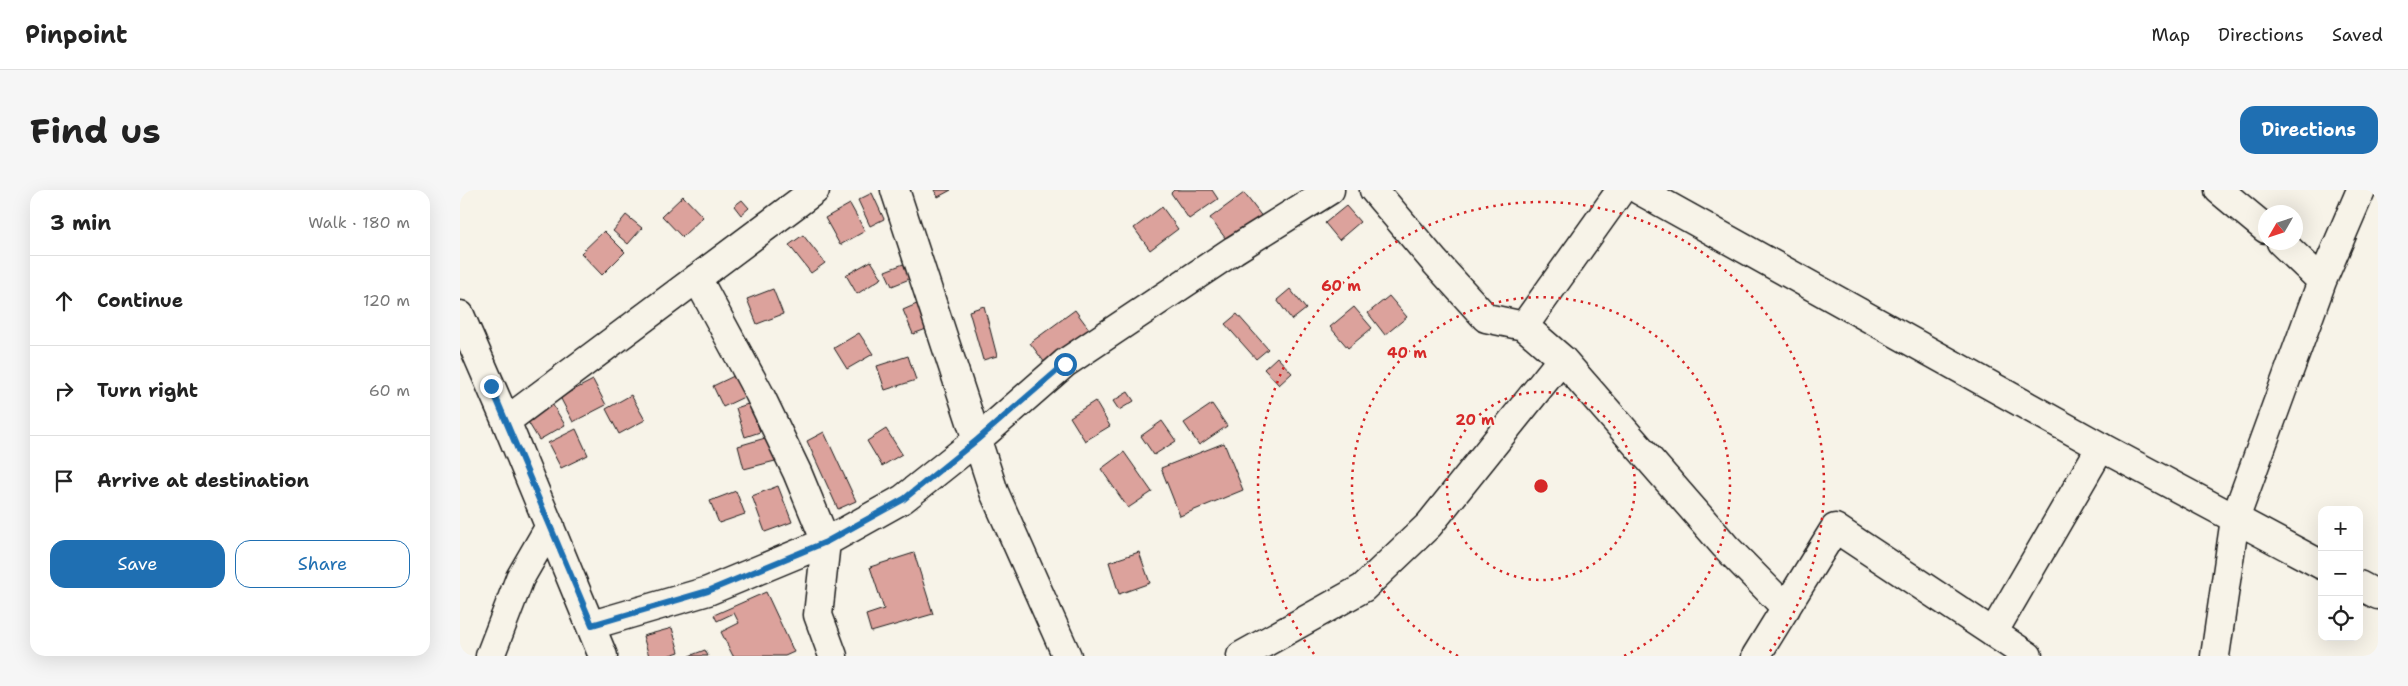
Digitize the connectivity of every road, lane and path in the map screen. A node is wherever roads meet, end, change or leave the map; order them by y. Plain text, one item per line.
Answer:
1 (815, 190) edge
2 (895, 190) edge
3 (1330, 190) edge
4 (1374, 190) edge
5 (1622, 190) edge
6 (1639, 190) edge
7 (2219, 190) edge
8 (2361, 190) edge
9 (2258, 222) edge
10 (2289, 250) edge
11 (697, 278) junction
12 (2322, 281) junction
13 (460, 315) edge
14 (1524, 326) junction
15 (1562, 359) junction
16 (506, 421) junction
17 (977, 440) junction
18 (2101, 447) junction
19 (2235, 519) junction
20 (550, 526) junction
21 (826, 542) junction
22 (2318, 563) edge
23 (2363, 587) edge
24 (2378, 595) edge
25 (1786, 608) junction
26 (592, 625) junction
27 (1993, 633) junction
28 (490, 656) edge
29 (603, 656) edge
30 (833, 656) edge
31 (1067, 656) edge
32 (1241, 656) edge
33 (1756, 656) edge
34 (2028, 656) edge
35 (2215, 656) edge

1 - 11 street
2 - 17 street
3 - 17 street
4 - 14 street
5 - 14 street
6 - 18 street
7 - 9 street
8 - 12 street
10 - 12 street
11 - 16 street
11 - 21 street
12 - 19 street
13 - 16 street
14 - 15 street
15 - 25 street
15 - 32 street
16 - 20 street
17 - 21 street
17 - 31 street
18 - 19 street
18 - 27 street
19 - 22 street
19 - 35 street
20 - 26 street
20 - 28 street
21 - 26 street
21 - 30 street
23 - 24 street
25 - 27 street
25 - 33 street
26 - 29 street
27 - 34 street

